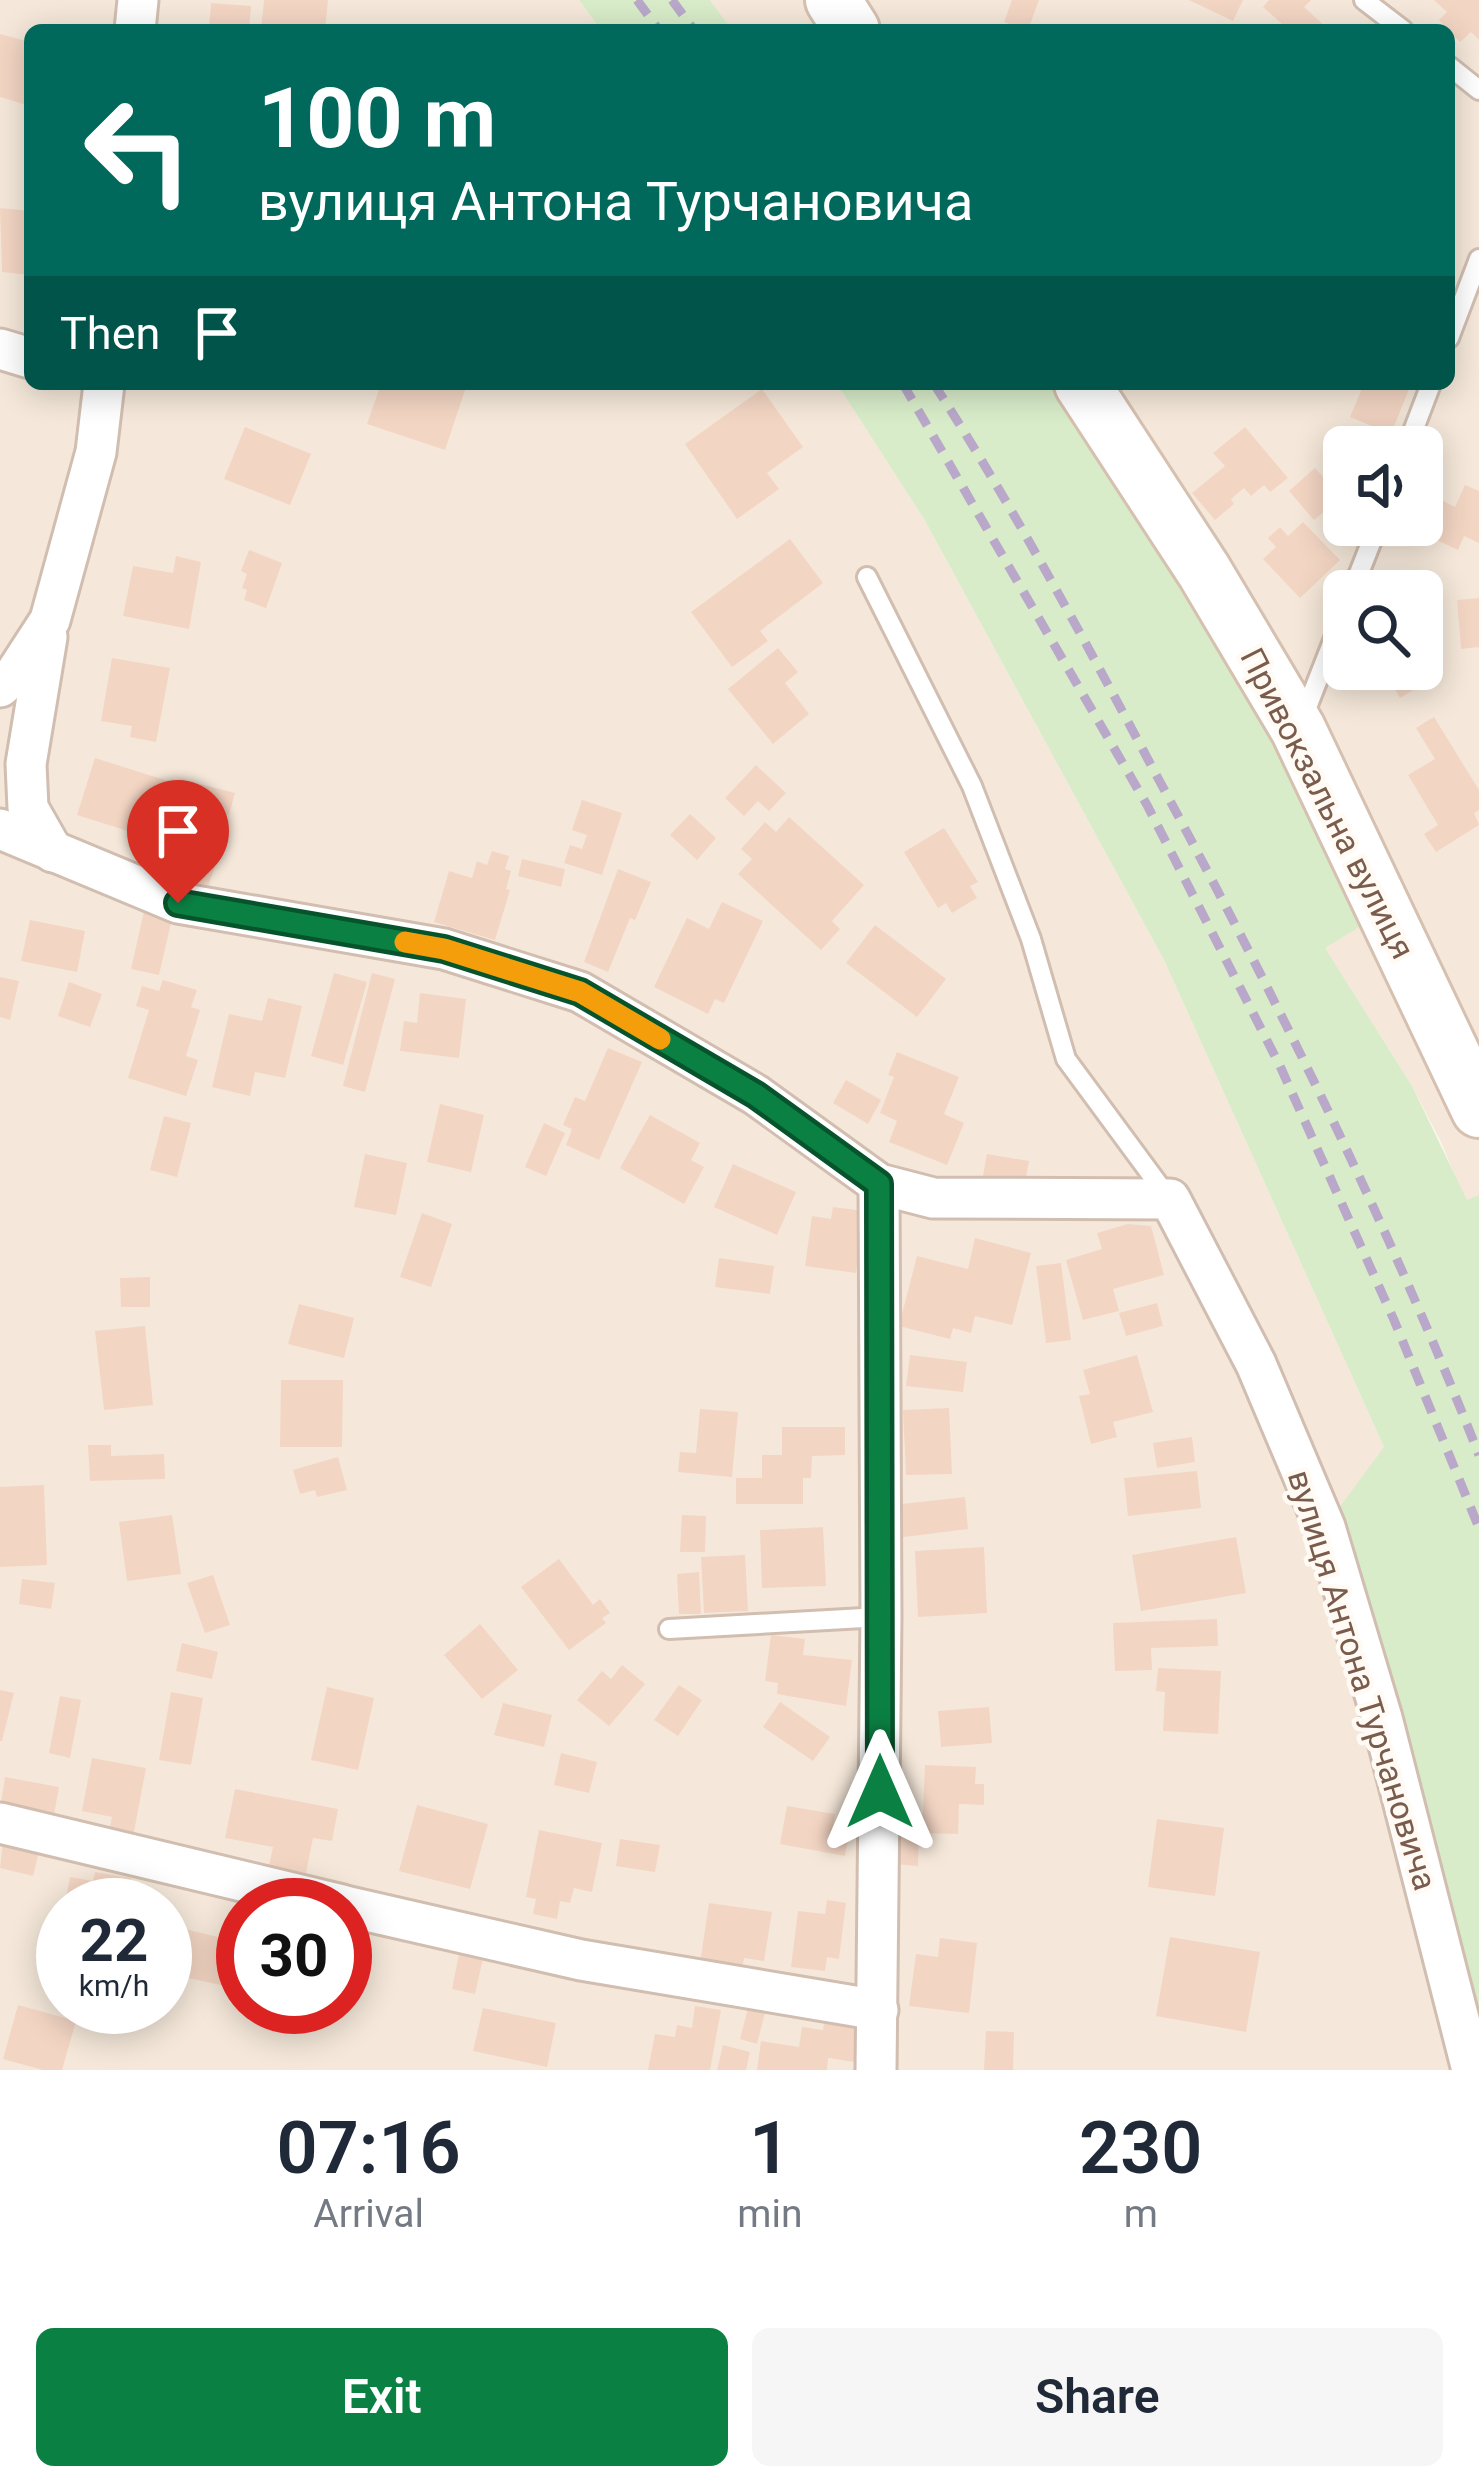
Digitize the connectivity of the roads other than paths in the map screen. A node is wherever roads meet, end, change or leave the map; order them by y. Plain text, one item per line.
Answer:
1 (1364, 0) edge
2 (1395, 24) edge
3 (1455, 71) edge
4 (1479, 90) edge
5 (1479, 259) edge
6 (1455, 322) edge
7 (103, 390) edge
8 (1086, 390) edge
9 (1429, 390) edge
10 (1415, 426) edge
11 (867, 577) dead end
12 (50, 620) junction
13 (1323, 666) edge
14 (0, 687) edge
15 (1298, 729) junction
16 (0, 830) edge
17 (53, 852) junction
18 (1479, 1111) edge
19 (879, 1184) junction
20 (1170, 1199) junction
21 (881, 1617) junction
22 (669, 1629) dead end
23 (0, 1823) edge
24 (230, 1878) edge
25 (372, 1912) edge
26 (878, 2010) junction
27 (876, 2070) edge
28 (1472, 2070) edge

1 - 2 lane
3 - 4 lane
5 - 6 lane
7 - 12 street
8 - 15 street, Привокзальна вулиця
9 - 10 lane
11 - 20 lane
12 - 14 street
12 - 17 street
13 - 15 lane
15 - 18 street, Привокзальна вулиця
16 - 17 street
17 - 19 street
19 - 20 street
19 - 21 street
20 - 28 street, вулиця Антона Турчановича
21 - 22 lane
21 - 26 street
23 - 24 street
25 - 26 street
26 - 27 street

